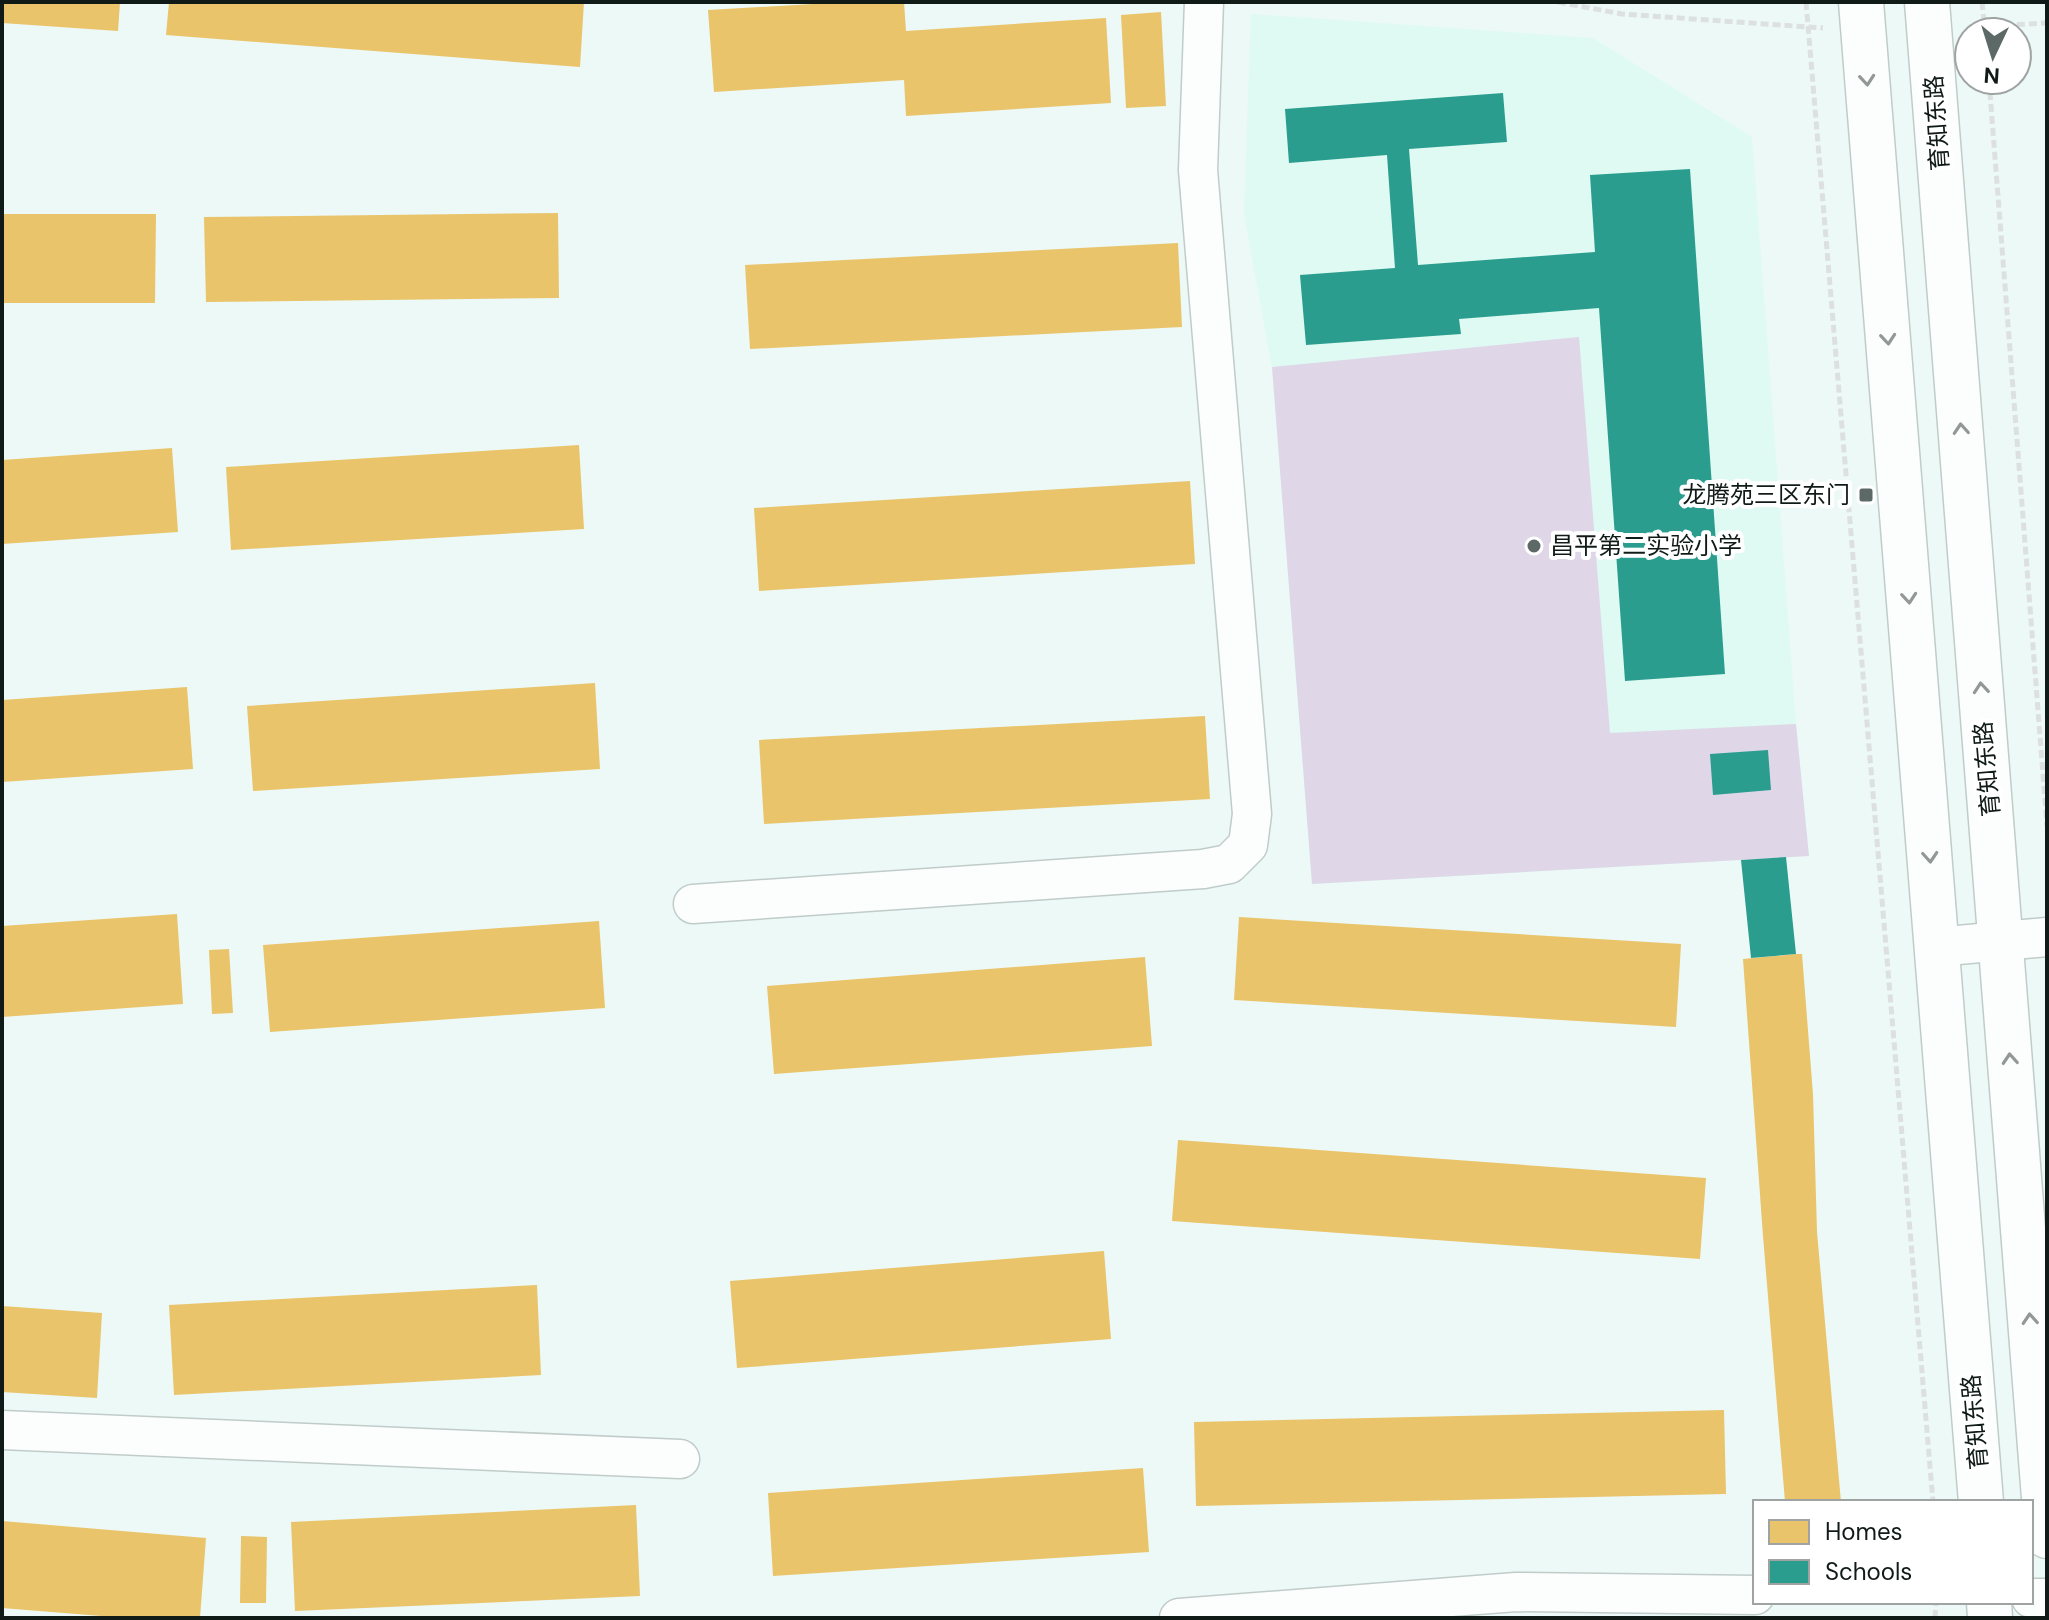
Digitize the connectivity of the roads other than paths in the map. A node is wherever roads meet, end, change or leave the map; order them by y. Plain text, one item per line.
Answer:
1 (1204, 2) edge
2 (1861, 2) edge
3 (1927, 2) edge
4 (693, 904) dead end
5 (2047, 937) edge
6 (2001, 942) junction
7 (1936, 947) junction
8 (2, 1430) edge
9 (680, 1459) dead end
10 (1981, 1500) edge
11 (2047, 1536) edge
12 (1753, 1595) edge
13 (1179, 1618) edge

1 - 4 street
2 -> 7 main road, 育知东路
6 -> 3 main road, 育知东路
5 - 6 street
6 - 7 street
11 -> 6 main road, 育知东路
7 - 10 main road, 育知东路
8 - 9 street
12 - 13 street

